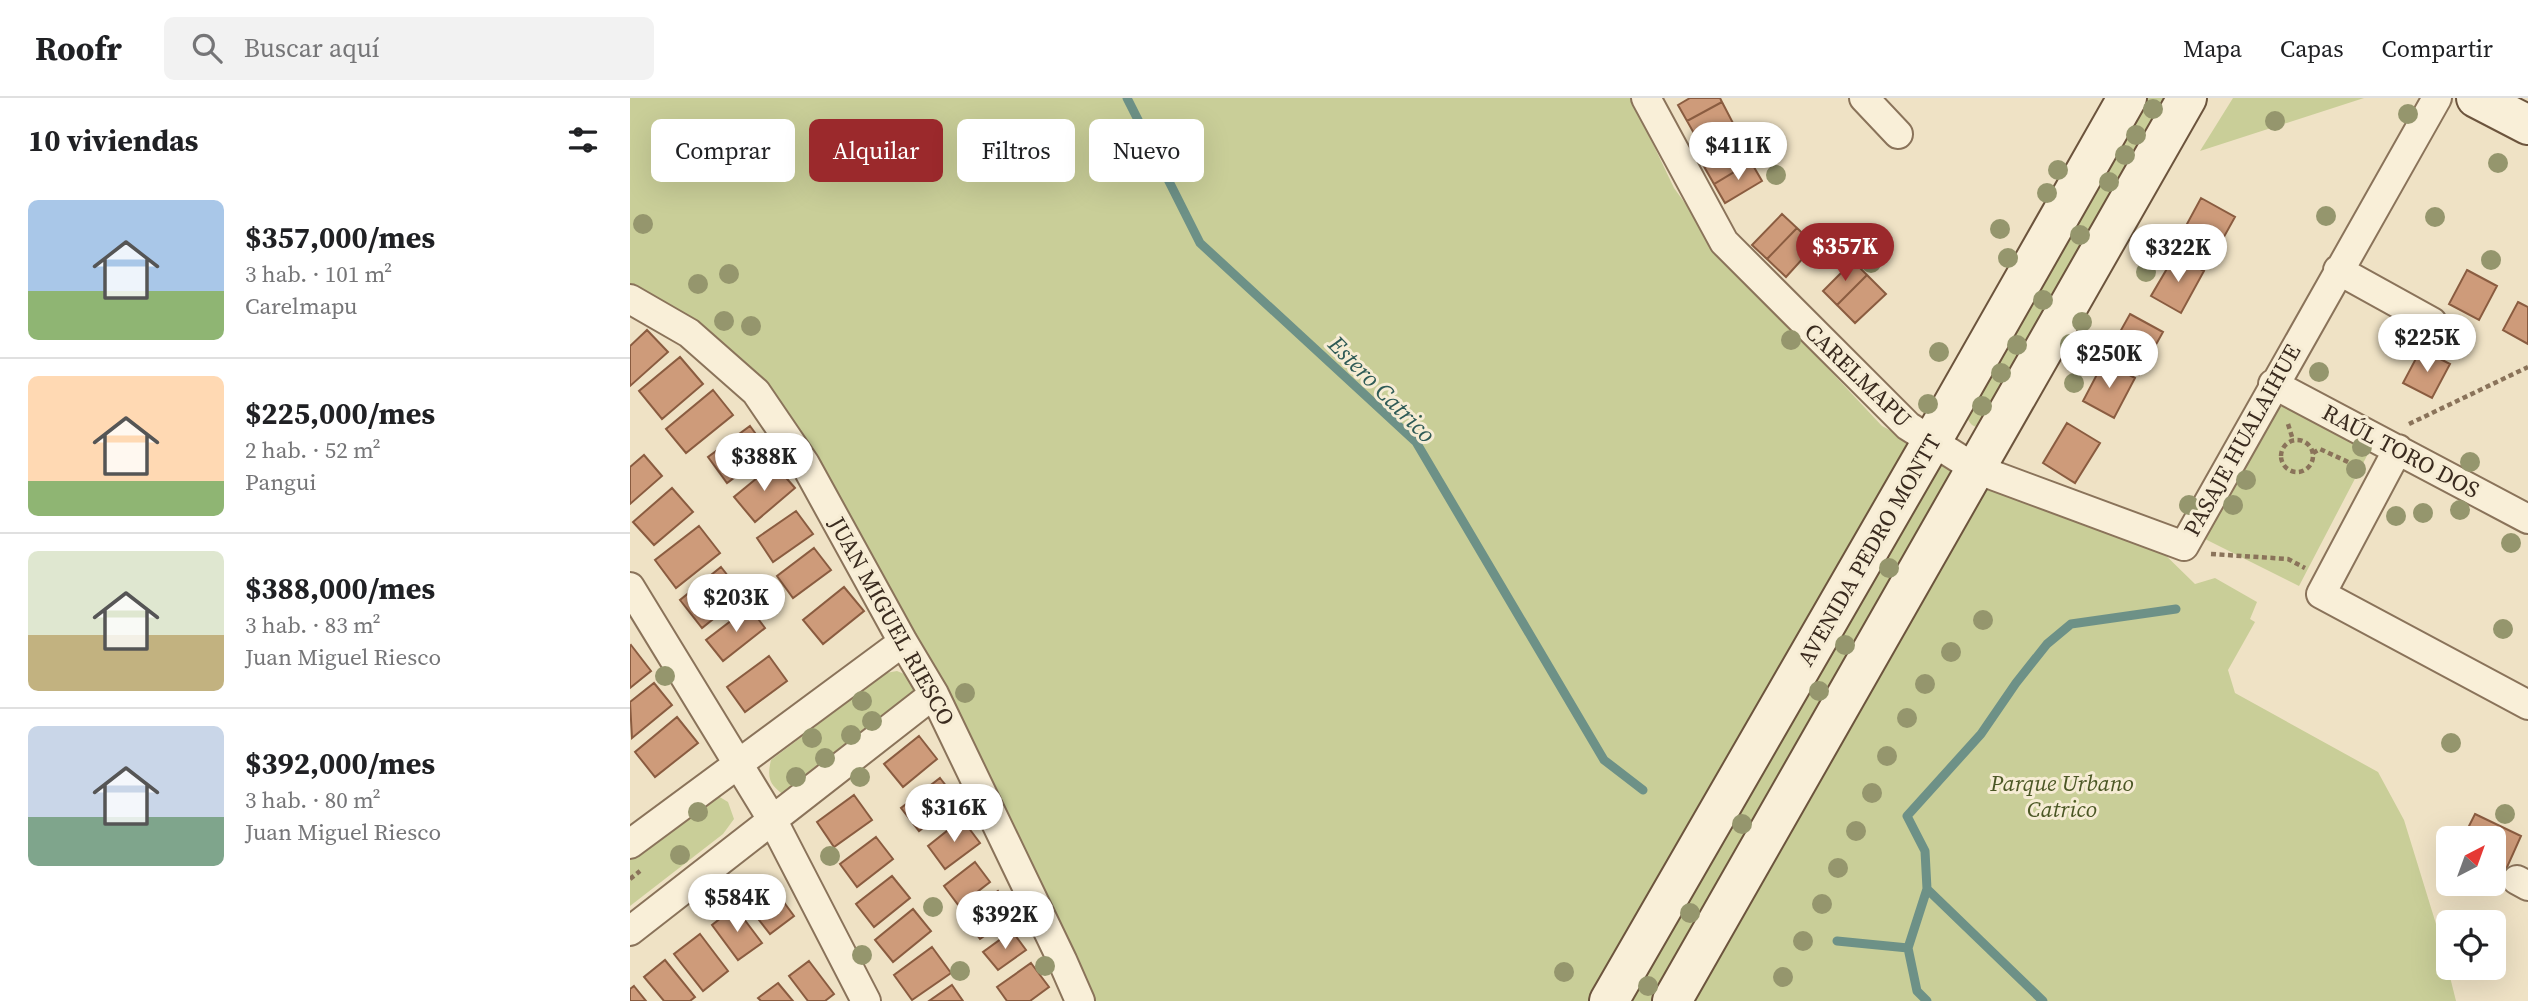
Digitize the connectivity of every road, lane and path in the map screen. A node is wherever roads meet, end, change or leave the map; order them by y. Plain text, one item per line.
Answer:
1 (1646, 98) edge
2 (2127, 98) edge
3 (2187, 98) edge
4 (2437, 98) edge
5 (2476, 98) edge
6 (1872, 102) edge
7 (2528, 125) edge
8 (1898, 134) dead end
9 (2339, 270) junction
10 (630, 299) edge
11 (2432, 322) dead end
12 (2528, 367) edge
13 (2273, 384) junction
14 (1932, 441) junction
15 (2388, 444) junction
16 (2312, 453) junction
17 (1976, 469) junction
18 (2382, 480) junction
19 (2528, 519) edge
20 (2184, 546) junction
21 (2328, 580) junction
22 (630, 587) edge
23 (903, 642) junction
24 (934, 694) junction
25 (2528, 705) edge
26 (739, 764) junction
27 (773, 821) junction
28 (630, 844) edge
29 (630, 931) edge
30 (863, 999) edge
31 (1077, 1000) edge
32 (1609, 1001) edge
33 (1672, 1001) edge

1 - 14 street, CARELMAPU
2 - 14 main road, AVENIDA PEDRO MONTT
3 - 17 main road
4 - 9 street, PASAJE HUALAIHUE
5 - 7 main road
6 - 8 street
9 - 11 street
9 - 13 street, PASAJE HUALAIHUE
10 - 23 street, JUAN MIGUEL RIESCO
12 - 15 path
13 - 15 street, RAÚL TORO DOS
13 - 20 street, PASAJE HUALAIHUE
14 - 17 street, PASAJE HUALAIHUE
14 - 32 main road, AVENIDA PEDRO MONTT
15 - 18 street
15 - 19 street, RAÚL TORO DOS
16 - 16 path
16 - 18 path
17 - 20 street, PASAJE HUALAIHUE
17 - 33 main road
18 - 21 street
20 - 21 path
21 - 25 street
22 - 26 street
23 - 24 street, JUAN MIGUEL RIESCO
23 - 26 street
24 - 27 street
24 - 31 street, JUAN MIGUEL RIESCO
26 - 27 street
26 - 28 street
27 - 29 street
27 - 30 street

